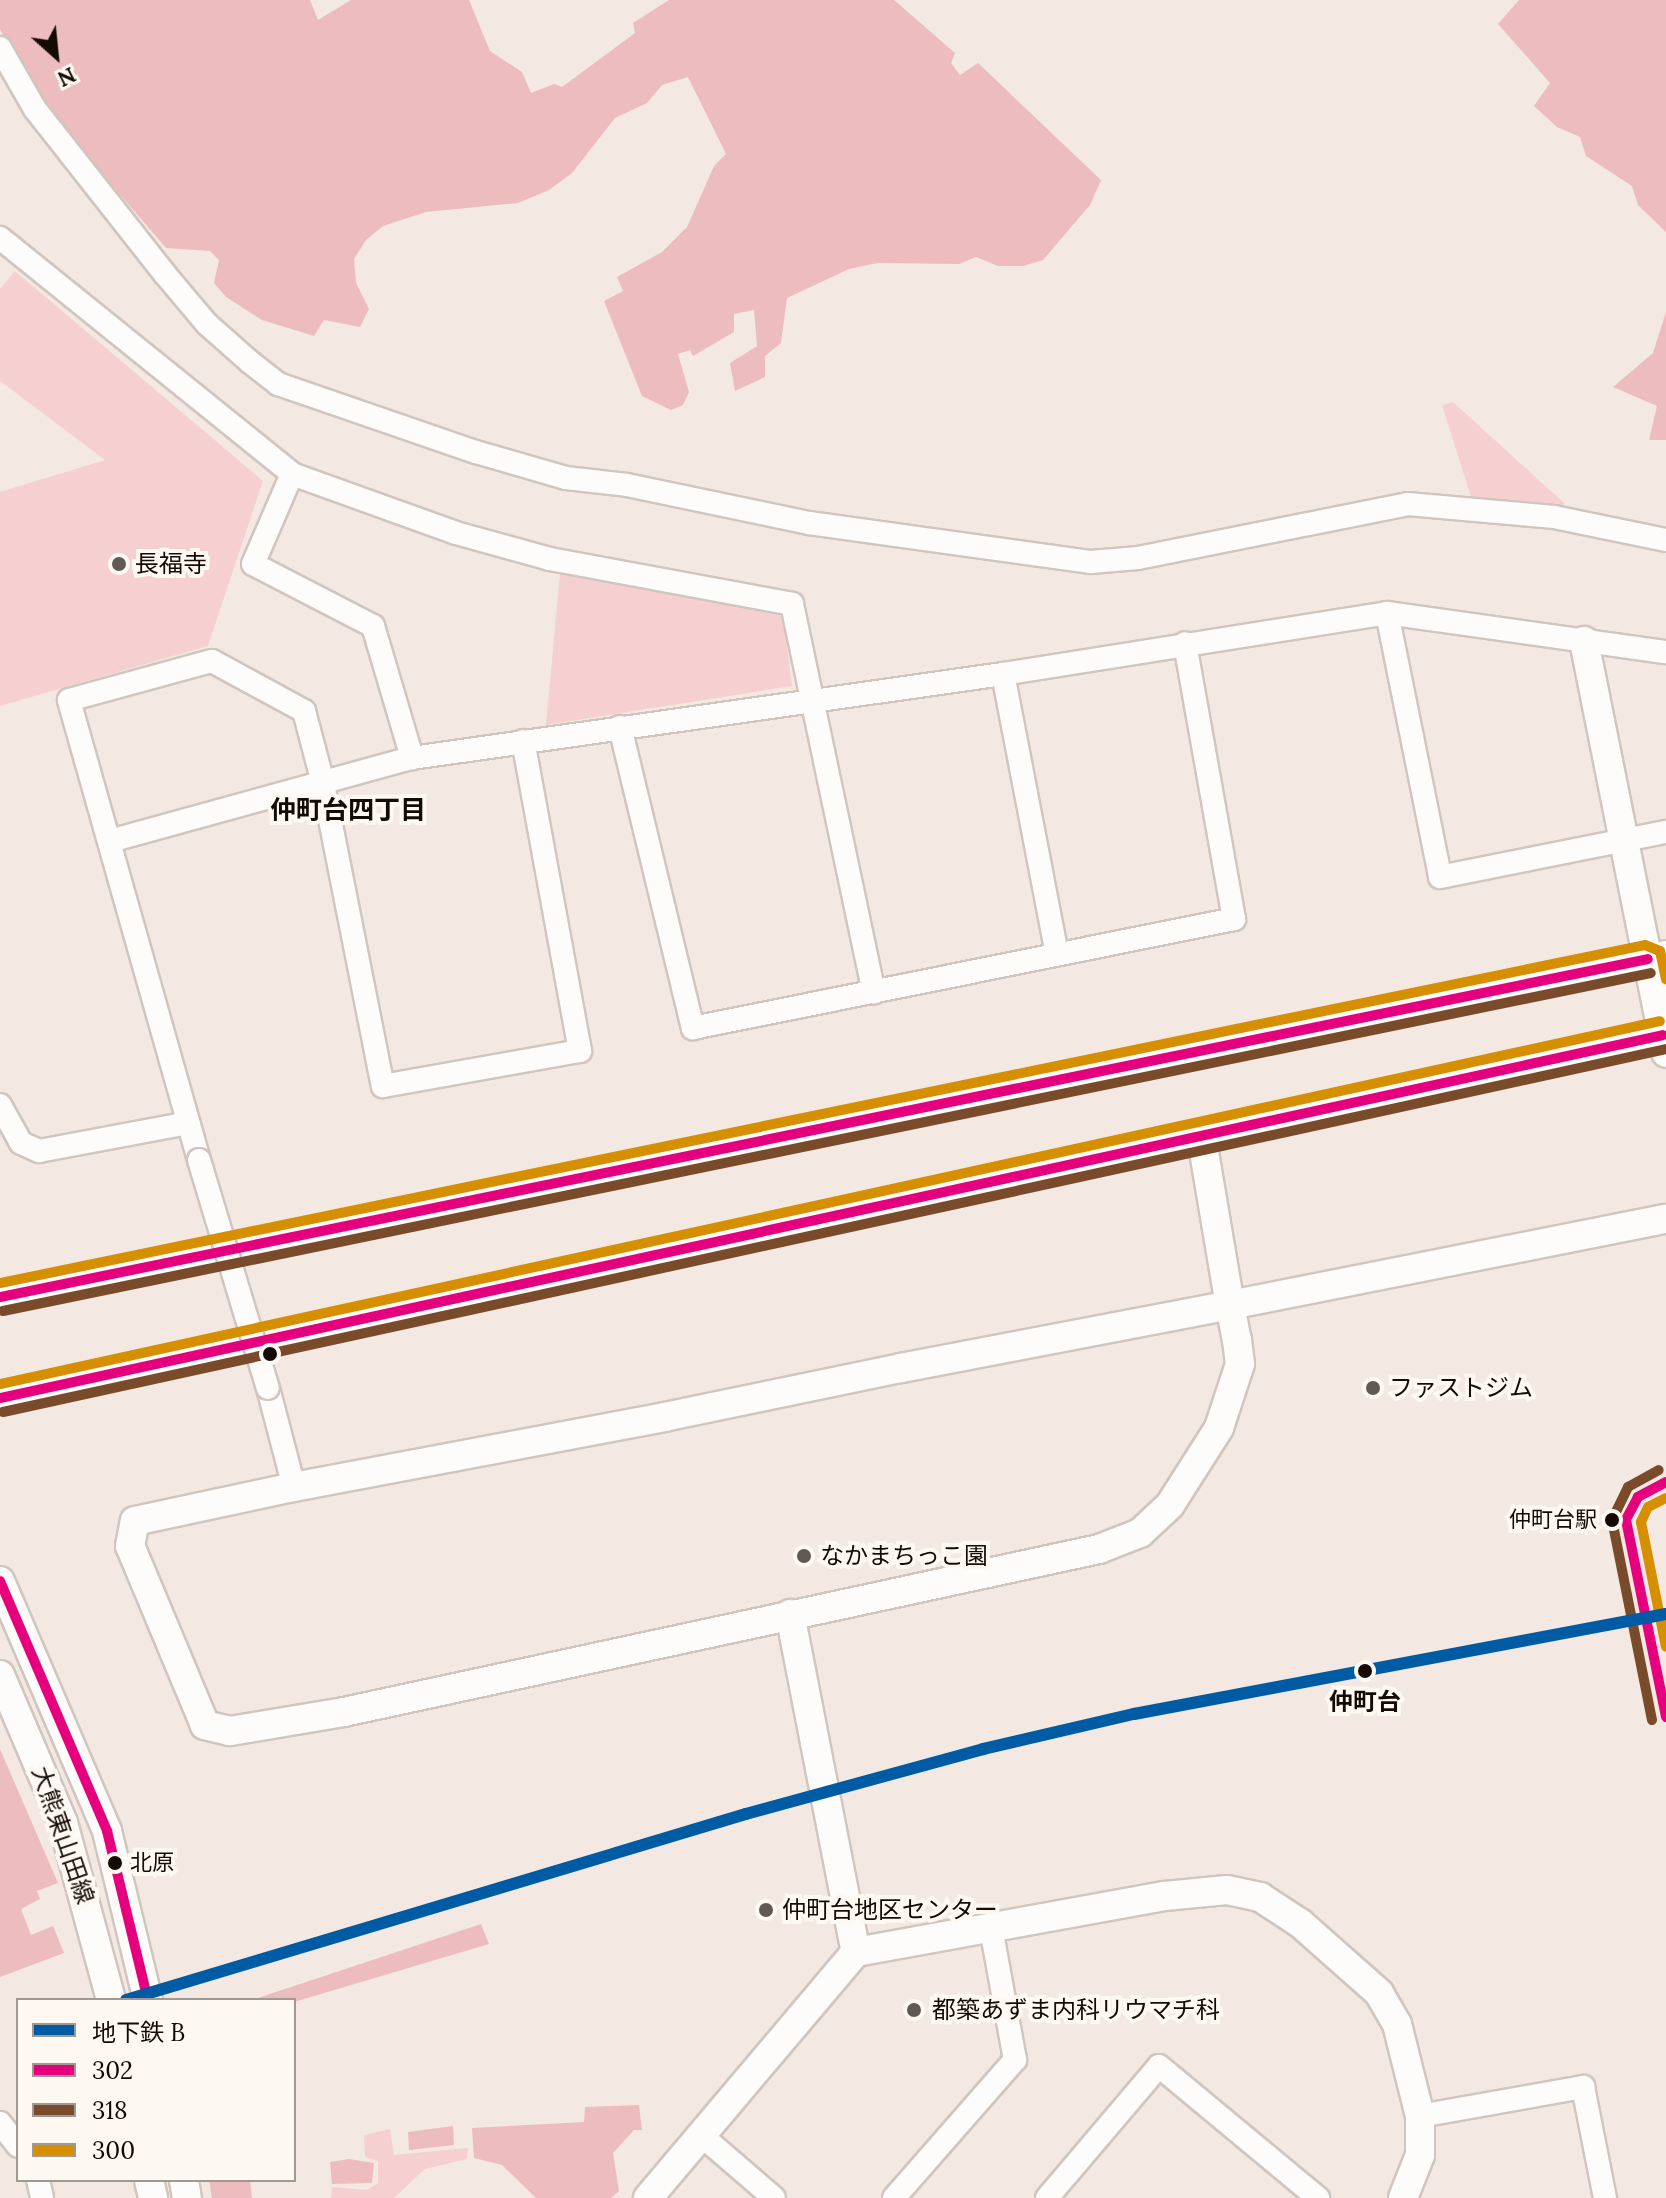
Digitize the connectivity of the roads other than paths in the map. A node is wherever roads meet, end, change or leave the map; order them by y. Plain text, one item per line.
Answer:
1 (0, 48) edge
2 (0, 238) edge
3 (292, 474) junction
4 (1666, 540) edge
5 (1387, 613) junction
6 (1584, 641) junction
7 (1185, 643) junction
8 (1666, 652) edge
9 (1003, 674) junction
10 (810, 700) junction
11 (620, 727) junction
12 (523, 741) junction
13 (412, 758) junction
14 (322, 779) junction
15 (1666, 832) edge
16 (110, 841) junction
17 (1623, 841) junction
18 (1057, 954) junction
19 (1657, 957) edge
20 (874, 992) junction
21 (1665, 1041) edge
22 (0, 1105) edge
23 (188, 1123) junction
24 (1201, 1134) junction
25 (1666, 1219) edge
26 (0, 1297) edge
27 (1230, 1305) junction
28 (0, 1398) edge
29 (294, 1487) junction
30 (0, 1581) edge
31 (790, 1614) junction
32 (0, 1675) edge
33 (991, 1928) junction
34 (856, 1952) junction
35 (110, 1998) edge
36 (148, 1998) edge
37 (1420, 2116) junction
38 (0, 2123) edge
39 (701, 2135) junction
40 (16, 2143) edge
41 (1052, 2196) edge
42 (648, 2198) edge
43 (774, 2198) edge
44 (894, 2198) edge
45 (1318, 2198) edge
46 (1403, 2198) edge
47 (1605, 2198) edge

1 - 4 street
2 - 3 street
3 - 10 street
3 - 13 street
5 - 6 street
5 - 7 street
5 - 17 street
6 - 8 street
6 - 17 street
7 - 9 street
7 - 18 street
9 - 10 street
9 - 18 street
10 - 11 street
10 - 20 street
11 - 12 street
11 - 20 street
12 - 13 street
12 - 14 street
13 - 14 street
14 - 16 street
14 - 16 street
15 - 17 street
16 - 23 street
17 - 19 street
18 - 20 street
19 - 21 street
19 - 26 street
21 - 24 street
22 - 23 street
23 - 29 street, bridge
24 - 27 street
24 - 28 street
25 - 27 street
27 - 29 street
27 - 31 street
29 - 31 street
30 - 36 street, 大熊東山田線
31 - 34 street
32 - 35 street, 大熊東山田線
33 - 34 street
33 - 37 street
33 - 44 street
34 - 39 street
37 - 46 street
37 - 47 street
38 - 40 street
39 - 42 street
39 - 43 street
41 - 45 street

